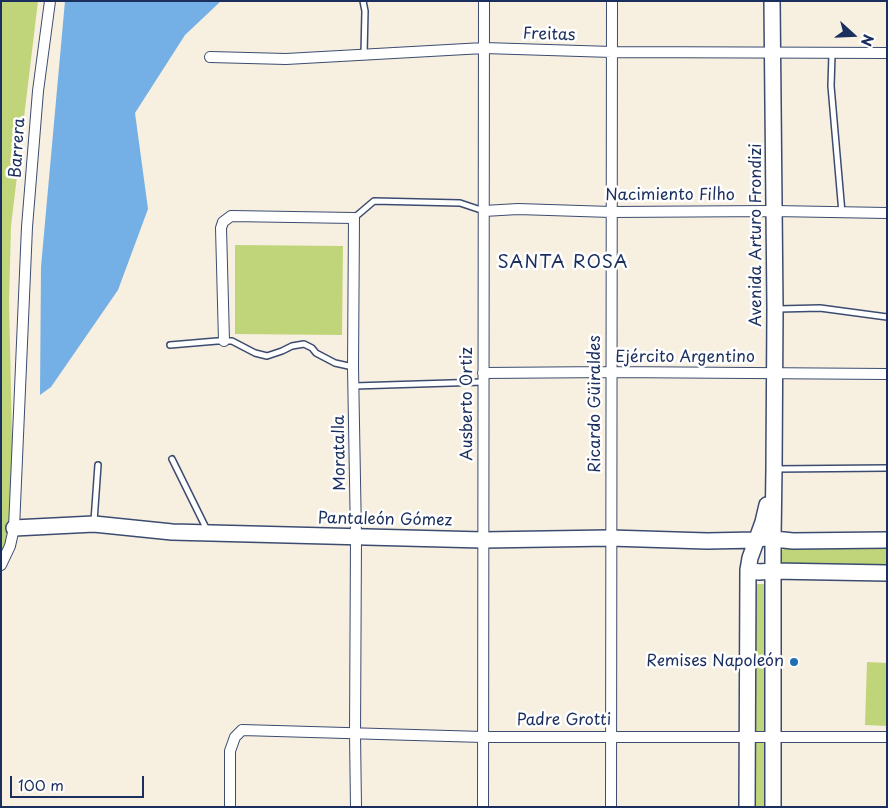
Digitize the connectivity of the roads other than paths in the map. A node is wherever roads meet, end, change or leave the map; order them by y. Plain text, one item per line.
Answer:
1 (50, 1) edge
2 (363, 1) edge
3 (484, 1) edge
4 (612, 1) edge
5 (772, 1) edge
6 (484, 48) junction
7 (612, 52) junction
8 (772, 52) junction
9 (887, 53) edge
10 (832, 54) junction
11 (364, 55) junction
12 (210, 57) dead end
13 (484, 211) junction
14 (774, 211) junction
15 (611, 212) junction
16 (842, 213) junction
17 (887, 213) edge
18 (354, 218) junction
19 (775, 309) junction
20 (887, 317) edge
21 (224, 341) junction
22 (170, 345) dead end
23 (353, 367) junction
24 (612, 372) junction
25 (775, 374) junction
26 (887, 374) edge
27 (483, 378) junction
28 (354, 386) junction
29 (172, 460) dead end
30 (98, 464) dead end
31 (887, 468) edge
32 (774, 469) junction
33 (94, 524) junction
34 (14, 528) junction
35 (208, 533) junction
36 (356, 537) junction
37 (610, 538) junction
38 (772, 538) junction
39 (483, 540) junction
40 (756, 540) junction
41 (887, 540) edge
42 (1, 565) edge
43 (748, 570) junction
44 (773, 571) junction
45 (887, 573) edge
46 (355, 734) junction
47 (611, 736) junction
48 (483, 737) junction
49 (747, 737) junction
50 (773, 737) junction
51 (887, 737) edge
52 (230, 807) edge
53 (356, 807) edge
54 (483, 807) edge
55 (611, 807) edge
56 (747, 807) edge
57 (773, 807) edge

1 - 34 street, Barrera
2 - 11 lane
3 - 6 street, Ausberto Ortiz
4 - 7 street, Ricardo Güiraldes
5 - 8 main road, Avenida Arturo Frondizi
6 - 7 street, Freitas
6 - 11 street, Freitas
6 - 13 street, Ausberto Ortiz
7 - 8 street, Freitas
7 - 15 street, Ricardo Güiraldes
8 - 10 street, Freitas
8 - 14 main road, Avenida Arturo Frondizi
9 - 10 street, Freitas
10 - 16 lane
11 - 12 street, Freitas
13 - 15 street, Nacimiento Filho
13 - 18 lane
13 - 27 street, Ausberto Ortiz
14 - 15 street, Nacimiento Filho
14 - 16 street, Nacimiento Filho
14 - 19 main road, Avenida Arturo Frondizi
15 - 24 street, Ricardo Güiraldes
16 - 17 street, Nacimiento Filho
18 - 21 street
18 - 23 street, Moratalla
19 - 20 lane
19 - 25 main road, Avenida Arturo Frondizi
21 - 22 lane
21 - 23 lane
23 - 28 street, Moratalla
24 - 25 street, Ejército Argentino
24 - 27 street, Ejército Argentino
24 - 37 street, Ricardo Güiraldes
25 - 26 street, Ejército Argentino
25 - 32 main road, Avenida Arturo Frondizi
27 - 28 lane
27 - 39 street, Ausberto Ortiz
28 - 36 street, Moratalla
29 - 35 lane
30 - 33 lane
31 - 32 lane
32 - 38 main road
32 - 40 main road
33 - 34 main road, Pantaleón Gómez
33 - 35 main road, Pantaleón Gómez
34 - 42 street, Barrera
35 - 36 main road, Pantaleón Gómez
36 - 39 main road, Pantaleón Gómez
36 - 46 street, Moratalla
37 - 39 main road, Pantaleón Gómez
37 - 40 main road, Pantaleón Gómez
37 - 47 street, Ricardo Güiraldes
38 - 40 main road, Pantaleón Gómez
38 - 41 main road, Pantaleón Gómez
38 - 44 main road
39 - 48 street, Ausberto Ortiz
40 - 43 main road
43 - 44 main road
43 - 49 main road
44 - 45 main road
44 - 50 main road
46 - 48 street, Padre Grotti
46 - 52 street, Padre Grotti
46 - 53 street, Moratalla
47 - 48 street, Padre Grotti
47 - 49 street, Padre Grotti
47 - 55 street, Ricardo Güiraldes
48 - 54 street, Ausberto Ortiz
49 - 50 street, Padre Grotti
49 - 56 main road
50 - 51 street, Padre Grotti
50 - 57 main road

